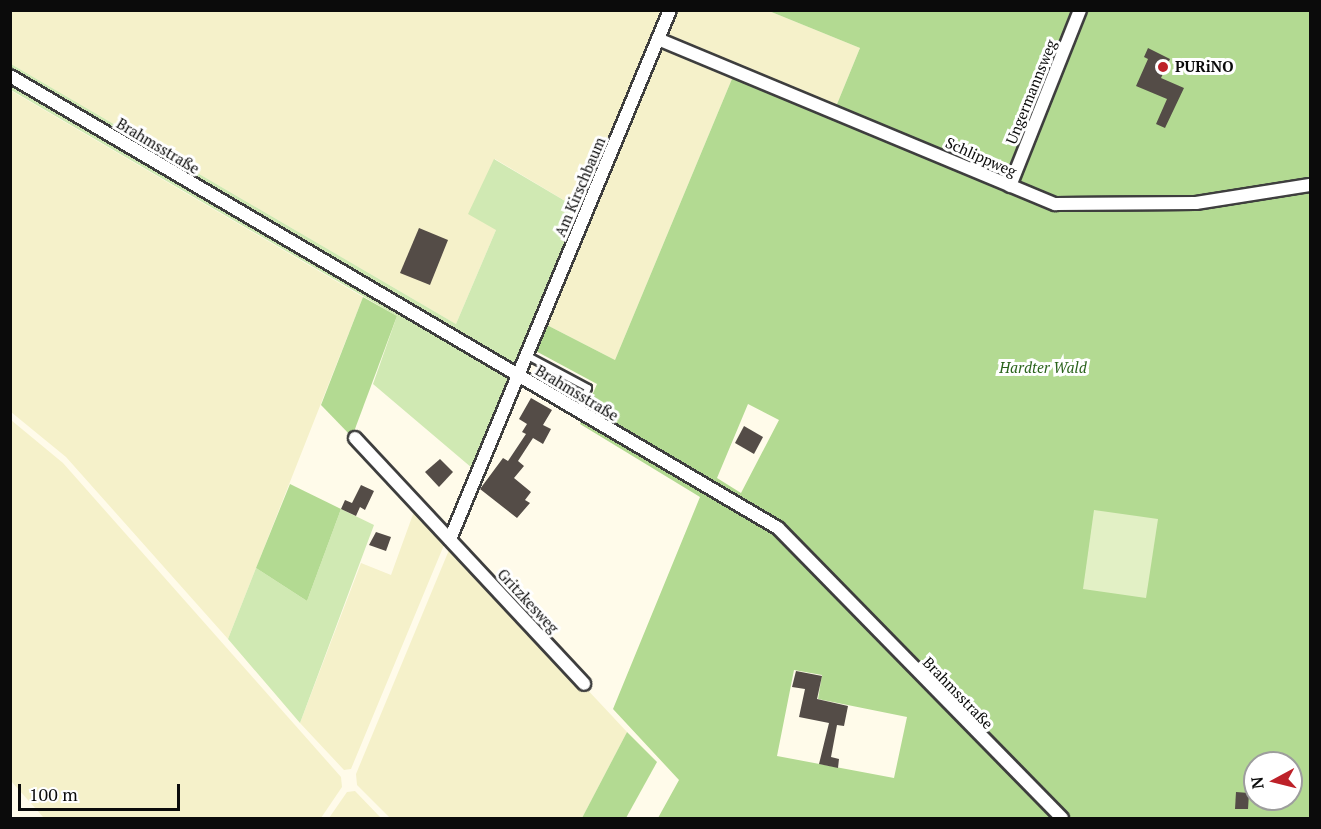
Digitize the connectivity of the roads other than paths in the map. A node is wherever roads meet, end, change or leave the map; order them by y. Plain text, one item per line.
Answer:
1 (670, 10) edge
2 (1080, 10) edge
3 (658, 39) junction
4 (10, 76) edge
5 (1311, 185) edge
6 (1010, 186) junction
7 (525, 355) junction
8 (517, 375) junction
9 (579, 411) junction
10 (355, 438) dead end
11 (450, 539) junction
12 (584, 684) dead end
13 (1062, 819) edge

1 - 3 street, Am Kirschbaum
2 - 6 street, Ungermannsweg
3 - 6 street, Schlippweg
3 - 7 street, Am Kirschbaum
4 - 8 street, Brahmsstraße
5 - 6 street, Schlippweg
7 - 8 street, Am Kirschbaum
7 - 9 lane
8 - 9 street, Brahmsstraße
8 - 11 street
9 - 13 street, Brahmsstraße
10 - 11 street, Gritzkesweg
11 - 12 street, Gritzkesweg

